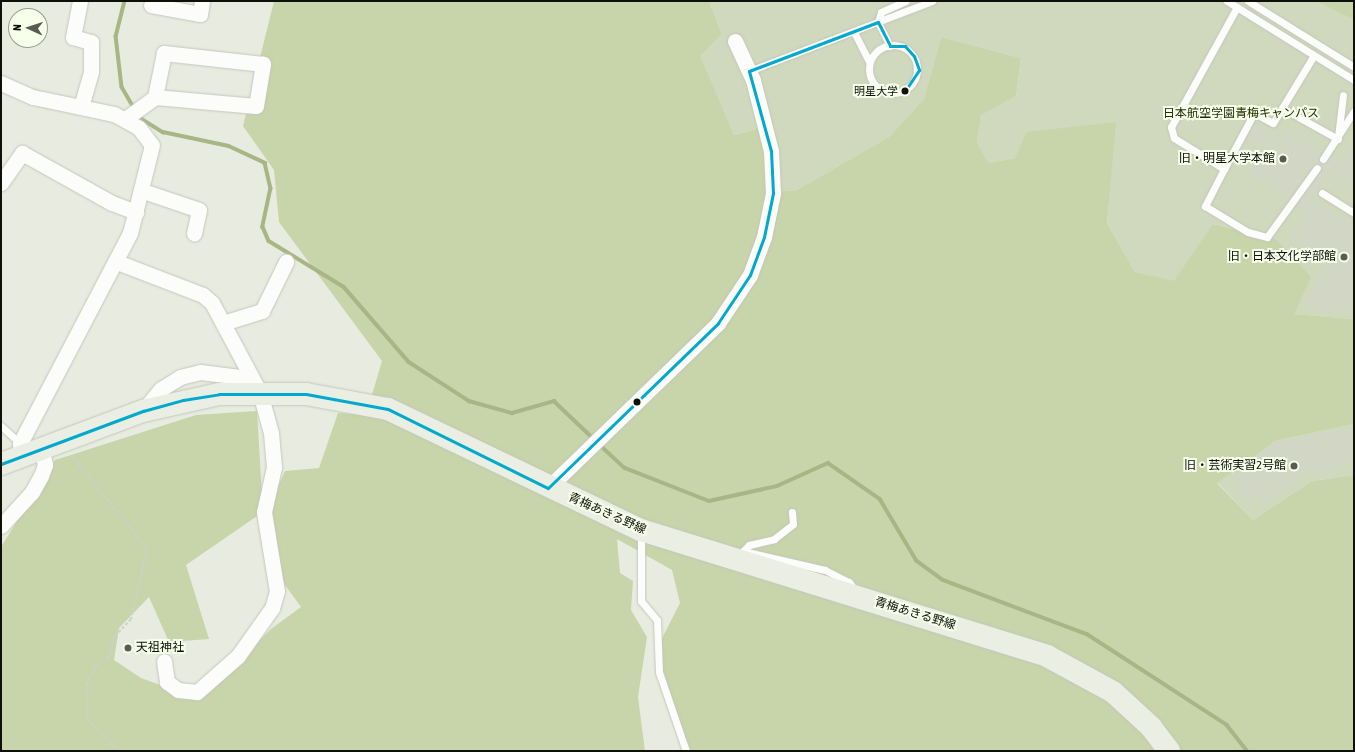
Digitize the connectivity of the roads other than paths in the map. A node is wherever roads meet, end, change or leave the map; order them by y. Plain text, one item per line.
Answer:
1 (80, 1) edge
2 (202, 1) edge
3 (906, 1) edge
4 (932, 1) edge
5 (1227, 1) edge
6 (1248, 1) edge
7 (151, 5) dead end
8 (171, 5) edge
9 (1237, 7) junction
10 (878, 22) junction
11 (854, 32) junction
12 (735, 41) dead end
13 (890, 46) junction
14 (1314, 55) junction
15 (870, 61) junction
16 (1354, 67) edge
17 (749, 71) junction
18 (1354, 80) edge
19 (1, 83) edge
20 (1342, 95) dead end
21 (155, 97) junction
22 (81, 107) junction
23 (1282, 108) junction
24 (1354, 111) edge
25 (127, 118) junction
26 (1338, 139) junction
27 (1323, 159) dead end
28 (1317, 168) dead end
29 (1224, 169) junction
30 (1, 184) edge
31 (143, 191) junction
32 (1322, 193) dead end
33 (136, 212) junction
34 (1354, 213) edge
35 (194, 233) dead end
36 (117, 262) junction
37 (286, 262) dead end
38 (223, 323) junction
39 (260, 393) junction
40 (1, 426) edge
41 (52, 447) junction
42 (14, 455) edge
43 (548, 488) junction
44 (792, 512) dead end
45 (1, 526) edge
46 (641, 530) junction
47 (706, 551) junction
48 (742, 552) junction
49 (859, 596) junction
50 (164, 661) dead end
51 (686, 751) edge
52 (1169, 751) edge

1 - 22 street
2 - 8 street
3 - 10 lane
4 - 10 lane
5 - 9 lane
6 - 16 lane
7 - 8 street
9 - 14 lane
9 - 29 lane
10 - 11 lane
10 - 13 lane
11 - 15 lane
11 - 17 lane
12 - 17 street
13 - 15 lane
13 - 15 lane
14 - 18 lane
14 - 23 lane
17 - 43 street
19 - 22 street
20 - 26 lane
21 - 21 street
21 - 25 street
22 - 25 street
23 - 26 lane
23 - 29 lane
24 - 26 lane
25 - 31 street
26 - 27 lane
28 - 29 lane
30 - 33 street
31 - 33 street
31 - 35 street
32 - 34 lane
33 - 36 street
36 - 38 street
36 - 42 street
37 - 38 street
38 - 39 street
39 - 41 main road, 青梅あきる野線
39 - 43 main road, 青梅あきる野線
39 - 50 street
40 - 42 lane
41 - 42 main road, 青梅あきる野線
41 - 45 street
43 - 46 main road, 青梅あきる野線
44 - 48 lane
46 - 47 main road, 青梅あきる野線
46 - 51 lane
47 - 48 lane
47 - 49 main road, 青梅あきる野線
48 - 49 lane
49 - 52 main road, 青梅あきる野線

